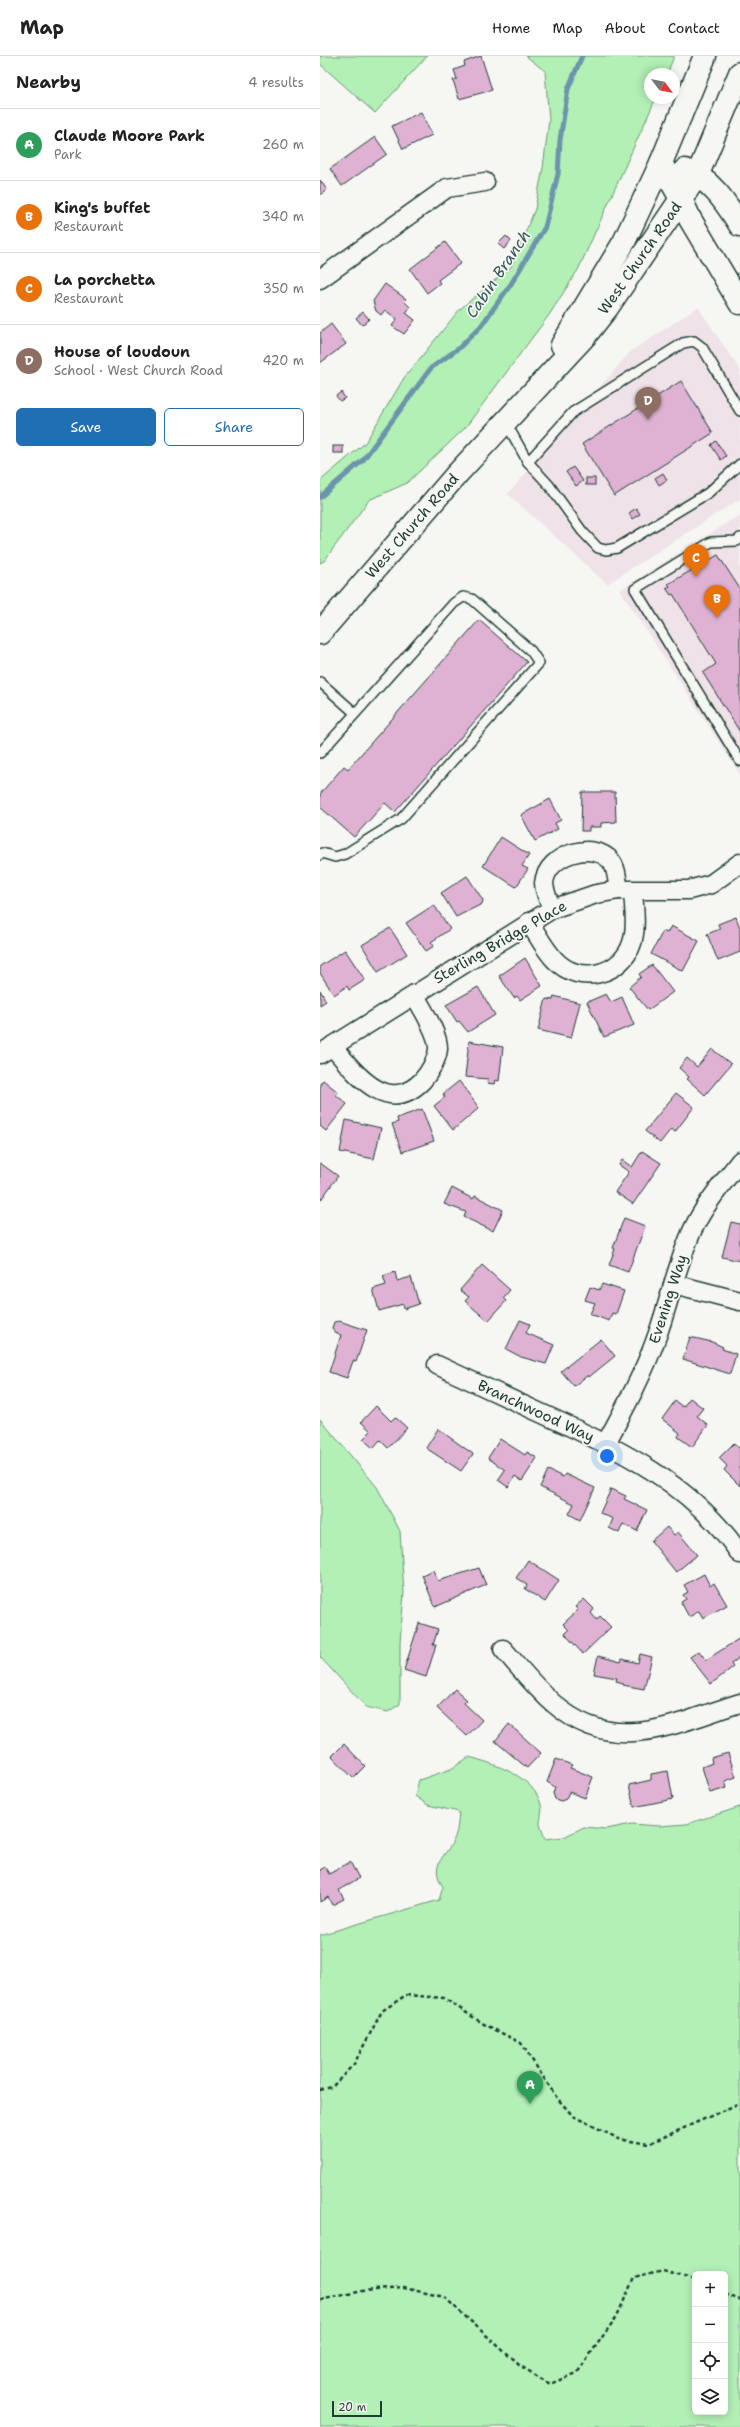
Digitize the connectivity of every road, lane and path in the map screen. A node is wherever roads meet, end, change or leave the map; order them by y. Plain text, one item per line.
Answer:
1 (705, 56) edge
2 (740, 73) edge
3 (661, 163) junction
4 (698, 174) junction
5 (485, 182) dead end
6 (681, 199) junction
7 (740, 225) edge
8 (320, 279) edge
9 (740, 303) edge
10 (740, 411) edge
11 (506, 421) junction
12 (528, 462) junction
13 (740, 464) edge
14 (739, 542) edge
15 (320, 633) edge
16 (320, 682) edge
17 (356, 713) junction
18 (320, 752) edge
19 (740, 761) edge
20 (321, 853) edge
21 (740, 863) edge
22 (626, 890) junction
23 (552, 909) junction
24 (529, 922) junction
25 (414, 994) junction
26 (326, 1050) edge
27 (740, 1161) edge
28 (674, 1284) junction
29 (740, 1301) edge
30 (438, 1365) dead end
31 (606, 1443) junction
32 (740, 1554) edge
33 (503, 1649) dead end
34 (740, 1703) edge
35 (320, 2090) edge
36 (740, 2102) edge
37 (692, 2279) edge
38 (728, 2295) edge
39 (320, 2300) edge
40 (740, 2300) edge

1 - 3 main road, West Church Road
2 - 4 main road, West Church Road
3 - 4 main road
3 - 6 main road
3 - 11 main road, West Church Road
4 - 6 main road, West Church Road
4 - 7 main road
5 - 8 street
6 - 9 main road
6 - 11 main road, West Church Road
10 - 12 lane
11 - 12 lane
11 - 15 main road, West Church Road
12 - 13 lane
14 - 19 lane
16 - 17 lane
17 - 18 lane
17 - 20 lane
21 - 22 street, Sterling Bridge Place
22 - 23 street, Sterling Bridge Place
22 - 23 street
22 - 24 street
23 - 24 street, Sterling Bridge Place
24 - 25 street, Sterling Bridge Place
25 - 26 street, Sterling Bridge Place
25 - 26 street
27 - 28 street, Evening Way
28 - 29 street
28 - 31 street, Evening Way
30 - 31 street, Branchwood Way
31 - 32 street, Branchwood Way
33 - 34 street
35 - 36 path
37 - 39 path
38 - 40 path

